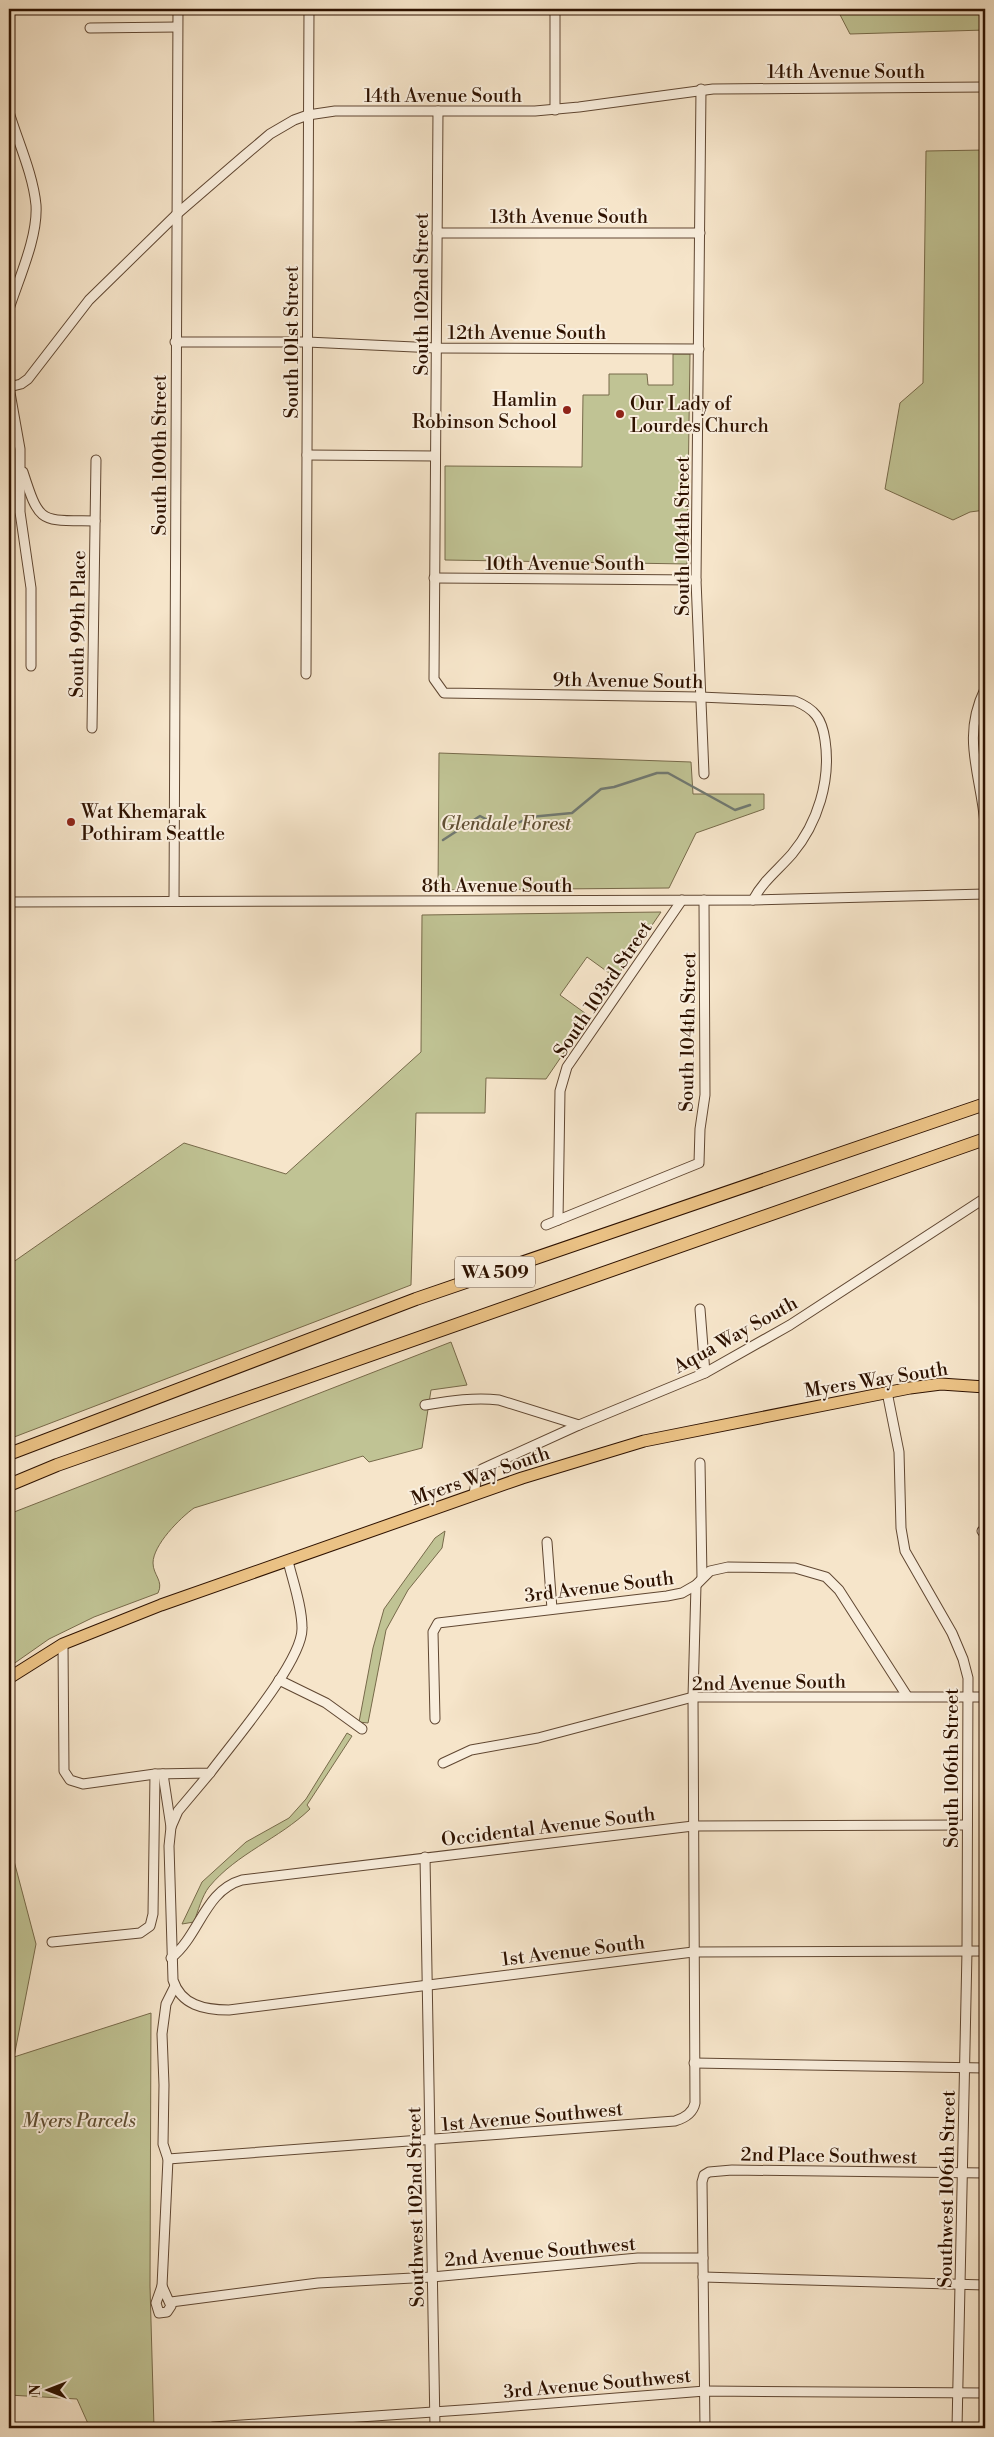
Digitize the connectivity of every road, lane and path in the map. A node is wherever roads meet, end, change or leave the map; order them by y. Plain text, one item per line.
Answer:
1 (178, 9) edge
2 (309, 9) edge
3 (555, 9) edge
4 (177, 27) junction
5 (90, 28) dead end
6 (985, 87) edge
7 (701, 89) junction
8 (555, 110) junction
9 (438, 111) junction
10 (9, 112) edge
11 (308, 115) junction
12 (178, 214) junction
13 (437, 233) junction
14 (700, 233) junction
15 (9, 309) edge
16 (175, 342) junction
17 (307, 342) junction
18 (436, 348) junction
19 (699, 349) junction
20 (9, 387) edge
21 (308, 455) junction
22 (435, 456) junction
23 (96, 460) dead end
24 (21, 467) junction
25 (95, 521) junction
26 (434, 578) junction
27 (696, 580) junction
28 (30, 666) dead end
29 (306, 674) dead end
30 (437, 686) joint
31 (985, 689) edge
32 (700, 697) junction
33 (92, 728) dead end
34 (704, 774) dead end
35 (985, 824) edge
36 (985, 894) edge
37 (682, 900) junction
38 (704, 900) junction
39 (753, 900) junction
40 (174, 901) junction
41 (9, 902) edge
42 (985, 1104) edge
43 (985, 1139) edge
44 (985, 1198) edge
45 (558, 1220) junction
46 (546, 1225) dead end
47 (700, 1309) dead end
48 (705, 1373) junction
49 (985, 1386) edge
50 (887, 1392) junction
51 (425, 1405) dead end
52 (579, 1425) junction
53 (9, 1454) edge
54 (700, 1463) dead end
55 (9, 1485) edge
56 (474, 1494) junction
57 (547, 1542) dead end
58 (288, 1561) junction
59 (702, 1577) junction
60 (696, 1585) junction
61 (552, 1609) junction
62 (63, 1644) junction
63 (9, 1678) edge
64 (279, 1680) junction
65 (907, 1696) junction
66 (693, 1697) junction
67 (969, 1697) junction
68 (985, 1697) edge
69 (435, 1719) dead end
70 (362, 1728) dead end
71 (443, 1763) dead end
72 (210, 1773) junction
73 (159, 1774) junction
74 (967, 1825) junction
75 (693, 1826) junction
76 (171, 1827) junction
77 (425, 1857) junction
78 (52, 1942) dead end
79 (967, 1950) junction
80 (985, 1951) edge
81 (693, 1952) junction
82 (171, 1958) junction
83 (426, 1984) junction
84 (175, 1986) junction
85 (694, 2063) junction
86 (965, 2068) junction
87 (985, 2068) edge
88 (430, 2141) junction
89 (168, 2159) junction
90 (963, 2172) junction
91 (985, 2173) edge
92 (703, 2258) junction
93 (432, 2276) junction
94 (703, 2278) junction
95 (960, 2285) junction
96 (985, 2285) edge
97 (162, 2286) junction
98 (171, 2302) junction
99 (705, 2391) junction
100 (958, 2393) junction
101 (985, 2393) edge
102 (434, 2412) junction
103 (212, 2427) dead end
104 (435, 2428) edge
105 (705, 2428) edge
106 (957, 2428) edge

1 - 4 street, South 100th Street
2 - 11 street, South 101st Street
3 - 8 street
4 - 5 street
4 - 12 street, South 100th Street
6 - 7 street, 14th Avenue South
7 - 8 street, 14th Avenue South
7 - 14 street, South 104th Street
8 - 9 street, 14th Avenue South
9 - 11 street, 14th Avenue South
9 - 13 street, South 102nd Street
10 - 15 street
11 - 12 street, 14th Avenue South
11 - 17 street, South 101st Street
12 - 16 street, South 100th Street
12 - 20 street, 14th Avenue South
13 - 14 street, 13th Avenue South
13 - 18 street, South 102nd Street
14 - 19 street, South 104th Street
16 - 17 street, 12th Avenue South
16 - 40 street, South 100th Street
17 - 18 street, 12th Avenue South
17 - 21 street, South 101st Street
18 - 19 street, 12th Avenue South
18 - 22 street, South 102nd Street
19 - 27 street, South 104th Street
20 - 24 street
21 - 22 street
21 - 29 street, South 101st Street
22 - 26 street, South 102nd Street
23 - 25 street, South 99th Place
24 - 25 street
24 - 28 street
25 - 33 street, South 99th Place
26 - 27 street, 10th Avenue South
26 - 30 street, South 102nd Street
27 - 32 street, South 104th Street
30 - 32 street, 9th Avenue South
31 - 35 street
32 - 34 street, South 104th Street
32 - 39 street, 9th Avenue South
36 - 39 street, 8th Avenue South
37 - 38 street, 8th Avenue South
37 - 40 street, 8th Avenue South
37 - 45 street, South 103rd Street
38 - 39 street, 8th Avenue South
38 - 45 street, South 104th Street
40 - 41 street, 8th Avenue South
42 - 53 highway, WA 509
43 - 55 highway, WA 509
44 - 48 street, Aqua Way South
45 - 46 street
47 - 48 street
48 - 52 street, Aqua Way South
49 - 50 main road, Myers Way South
50 - 56 main road, Myers Way South
50 - 67 street, South 106th Street
51 - 52 street
52 - 56 street, Aqua Way South
54 - 59 street
56 - 58 main road, Myers Way South
57 - 61 street
58 - 62 main road, Myers Way South
58 - 64 street
59 - 60 street, 3rd Avenue South
59 - 65 street, 3rd Avenue South
60 - 61 street, 3rd Avenue South
60 - 66 street
61 - 69 street, 3rd Avenue South
62 - 63 main road, Myers Way South
62 - 73 street
64 - 70 street
64 - 72 street
65 - 66 street, 2nd Avenue South
65 - 67 street, 2nd Avenue South
66 - 71 street, 2nd Avenue South
66 - 75 street
67 - 68 street, 2nd Avenue South
67 - 74 street, South 106th Street
72 - 73 street
72 - 76 street
73 - 76 street
73 - 78 street
74 - 75 street, Occidental Avenue South
74 - 79 street, South 106th Street
75 - 77 street, Occidental Avenue South
75 - 81 street
76 - 82 street
77 - 82 street, Occidental Avenue South
77 - 83 street
79 - 80 street, 1st Avenue South
79 - 81 street, 1st Avenue South
79 - 86 street, Southwest 106th Street
81 - 83 street, 1st Avenue South
81 - 85 street
82 - 84 street
83 - 84 street, 1st Avenue South
83 - 88 street, Southwest 102nd Street
84 - 89 street
85 - 86 street
85 - 88 street, 1st Avenue Southwest
86 - 87 street
86 - 90 street, Southwest 106th Street
88 - 89 street, 1st Avenue Southwest
88 - 93 street, Southwest 102nd Street
89 - 97 street
90 - 91 street, 2nd Place Southwest
90 - 92 street, 2nd Place Southwest
90 - 95 street, Southwest 106th Street
92 - 93 street, 2nd Avenue Southwest
92 - 94 street
93 - 98 street, 2nd Avenue Southwest
93 - 102 street, Southwest 102nd Street
94 - 95 street
94 - 99 street
95 - 96 street
95 - 100 street, Southwest 106th Street
97 - 98 street
97 - 98 street, 2nd Avenue Southwest
99 - 100 street, 3rd Avenue Southwest
99 - 102 street, 3rd Avenue Southwest
99 - 105 street
100 - 101 street, 3rd Avenue Southwest
100 - 106 street, Southwest 106th Street
102 - 103 street, 3rd Avenue Southwest
102 - 104 street, Southwest 102nd Street

